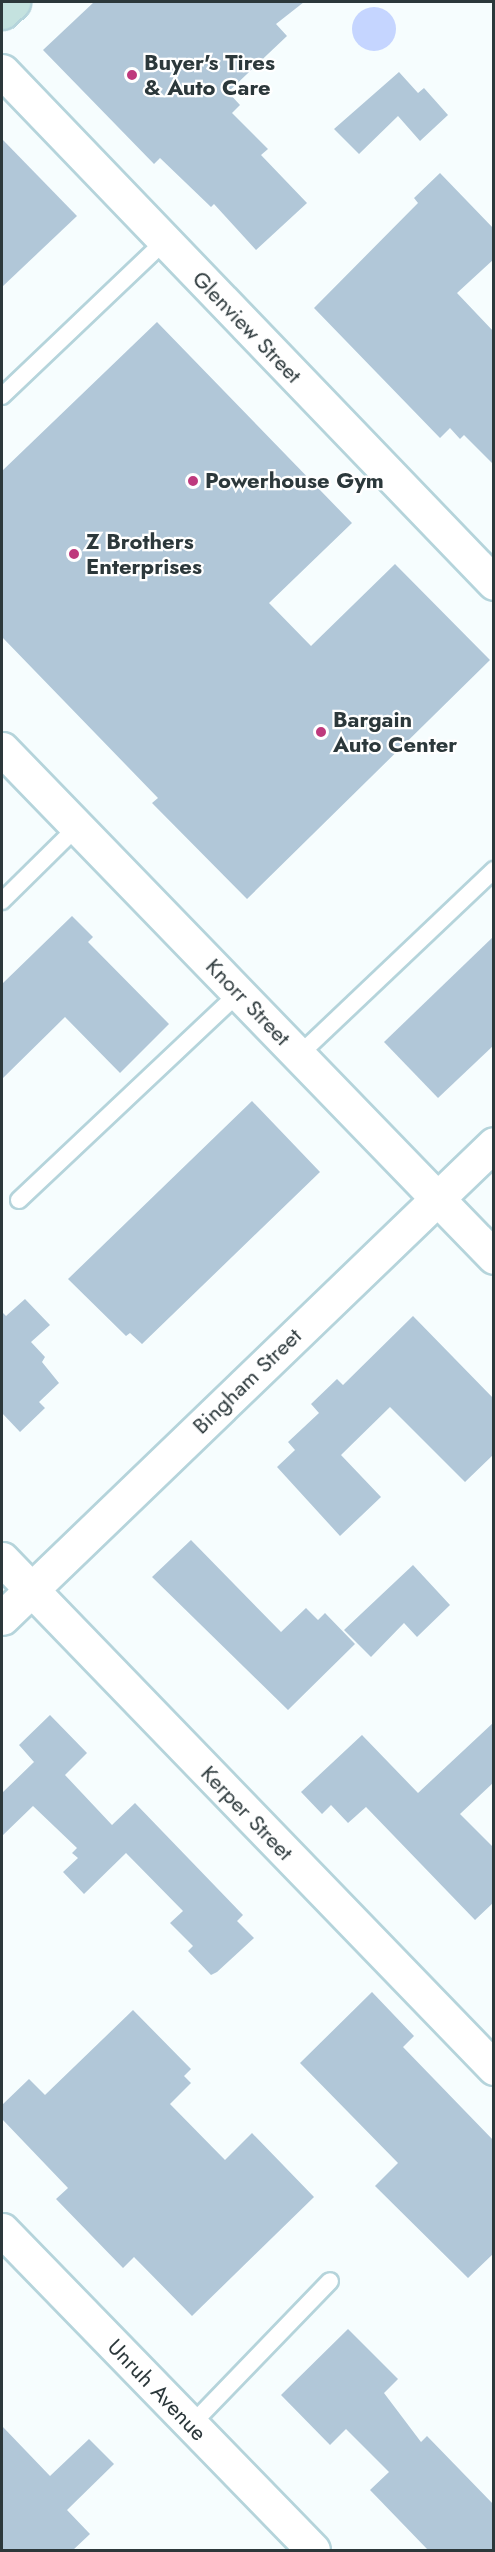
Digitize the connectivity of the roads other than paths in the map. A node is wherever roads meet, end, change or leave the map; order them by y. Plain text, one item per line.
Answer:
1 (13, 2) edge
2 (2, 12) edge
3 (2, 70) edge
4 (165, 241) junction
5 (2, 396) edge
6 (494, 583) edge
7 (2, 749) edge
8 (76, 827) junction
9 (494, 870) edge
10 (2, 901) edge
11 (239, 993) junction
12 (299, 1055) junction
13 (494, 1144) edge
14 (437, 1198) junction
15 (18, 1200) dead end
16 (494, 1257) edge
17 (2, 1558) edge
18 (31, 1589) junction
19 (2, 1618) edge
20 (494, 2068) edge
21 (2, 2230) edge
22 (330, 2281) dead end
23 (191, 2425) junction
24 (314, 2550) edge

1 - 2 main road
3 - 4 street, Glenview Street
4 - 5 lane
4 - 6 street, Glenview Street
7 - 8 street, Knorr Street
8 - 10 lane
8 - 11 street, Knorr Street
9 - 12 lane
11 - 12 street, Knorr Street
11 - 15 lane
12 - 14 street, Knorr Street
13 - 14 street, Bingham Street
14 - 16 street, Knorr Street
14 - 18 street, Bingham Street
17 - 18 street, Kerper Street
18 - 19 street, Bingham Street
18 - 20 street, Kerper Street
21 - 23 street, Unruh Avenue
22 - 23 lane
23 - 24 street, Unruh Avenue

